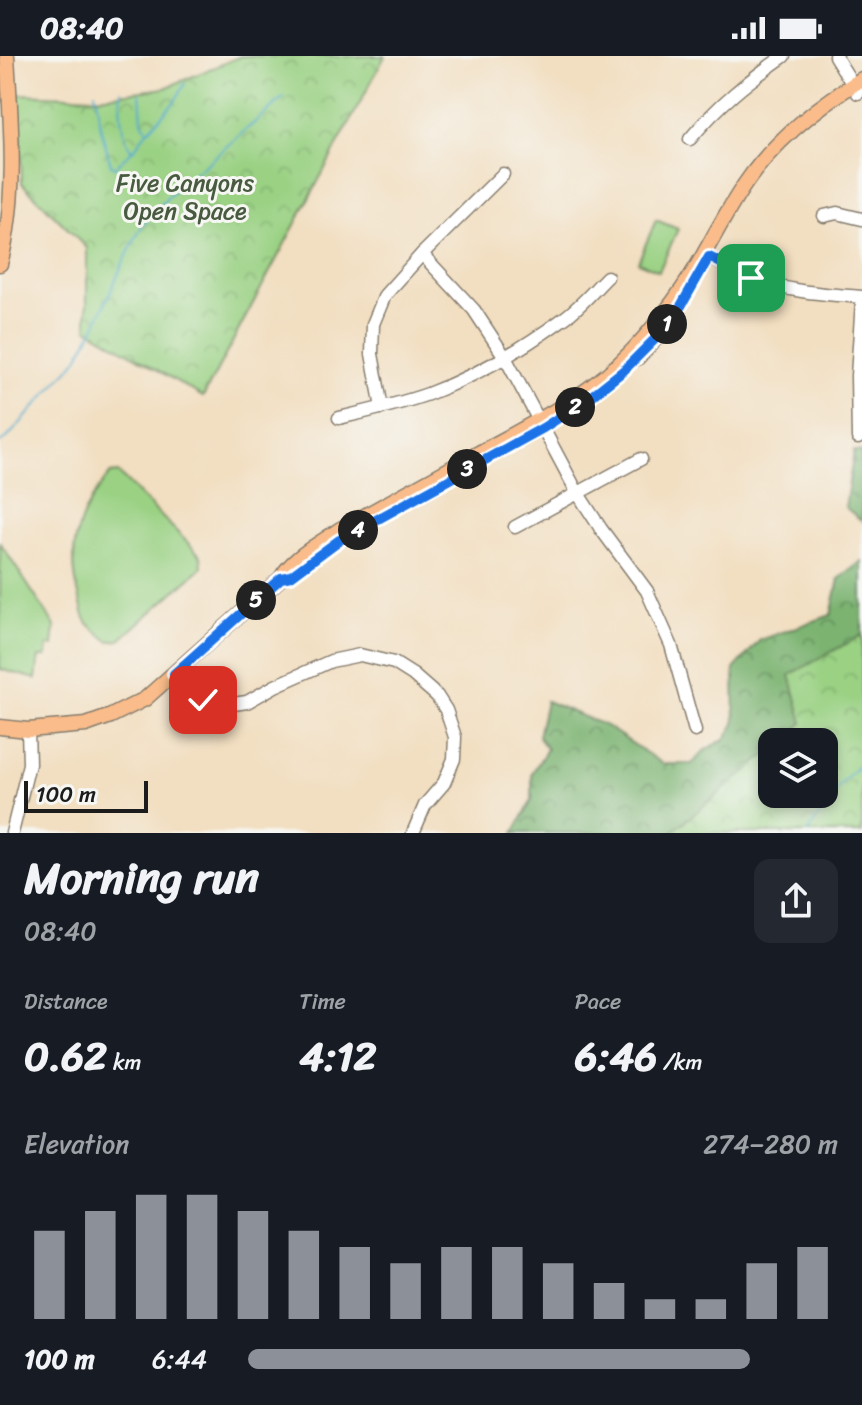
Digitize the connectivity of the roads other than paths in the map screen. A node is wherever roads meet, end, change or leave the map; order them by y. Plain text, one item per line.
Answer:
1 (7, 56) edge
2 (784, 56) edge
3 (835, 56) edge
4 (859, 87) edge
5 (690, 139) dead end
6 (503, 174) dead end
7 (824, 216) dead end
8 (862, 219) edge
9 (422, 254) junction
10 (707, 256) junction
11 (0, 264) edge
12 (607, 277) dead end
13 (862, 299) edge
14 (505, 357) junction
15 (859, 376) edge
16 (382, 408) junction
17 (339, 418) dead end
18 (541, 424) junction
19 (858, 438) dead end
20 (641, 459) dead end
21 (577, 492) junction
22 (515, 527) dead end
23 (174, 674) junction
24 (0, 727) edge
25 (28, 730) junction
26 (695, 731) dead end
27 (12, 833) edge
28 (413, 833) edge

1 - 11 main road
2 - 5 street
3 - 4 street
4 - 10 main road
6 - 9 street
7 - 8 street
9 - 14 street
9 - 16 street
10 - 13 street
10 - 18 main road
12 - 14 street
13 - 15 street
14 - 16 street
14 - 18 street
15 - 19 street
16 - 17 street
18 - 21 street
18 - 23 main road
20 - 21 street
21 - 22 street
21 - 26 street
23 - 25 main road
23 - 28 street
24 - 25 main road
25 - 27 street

